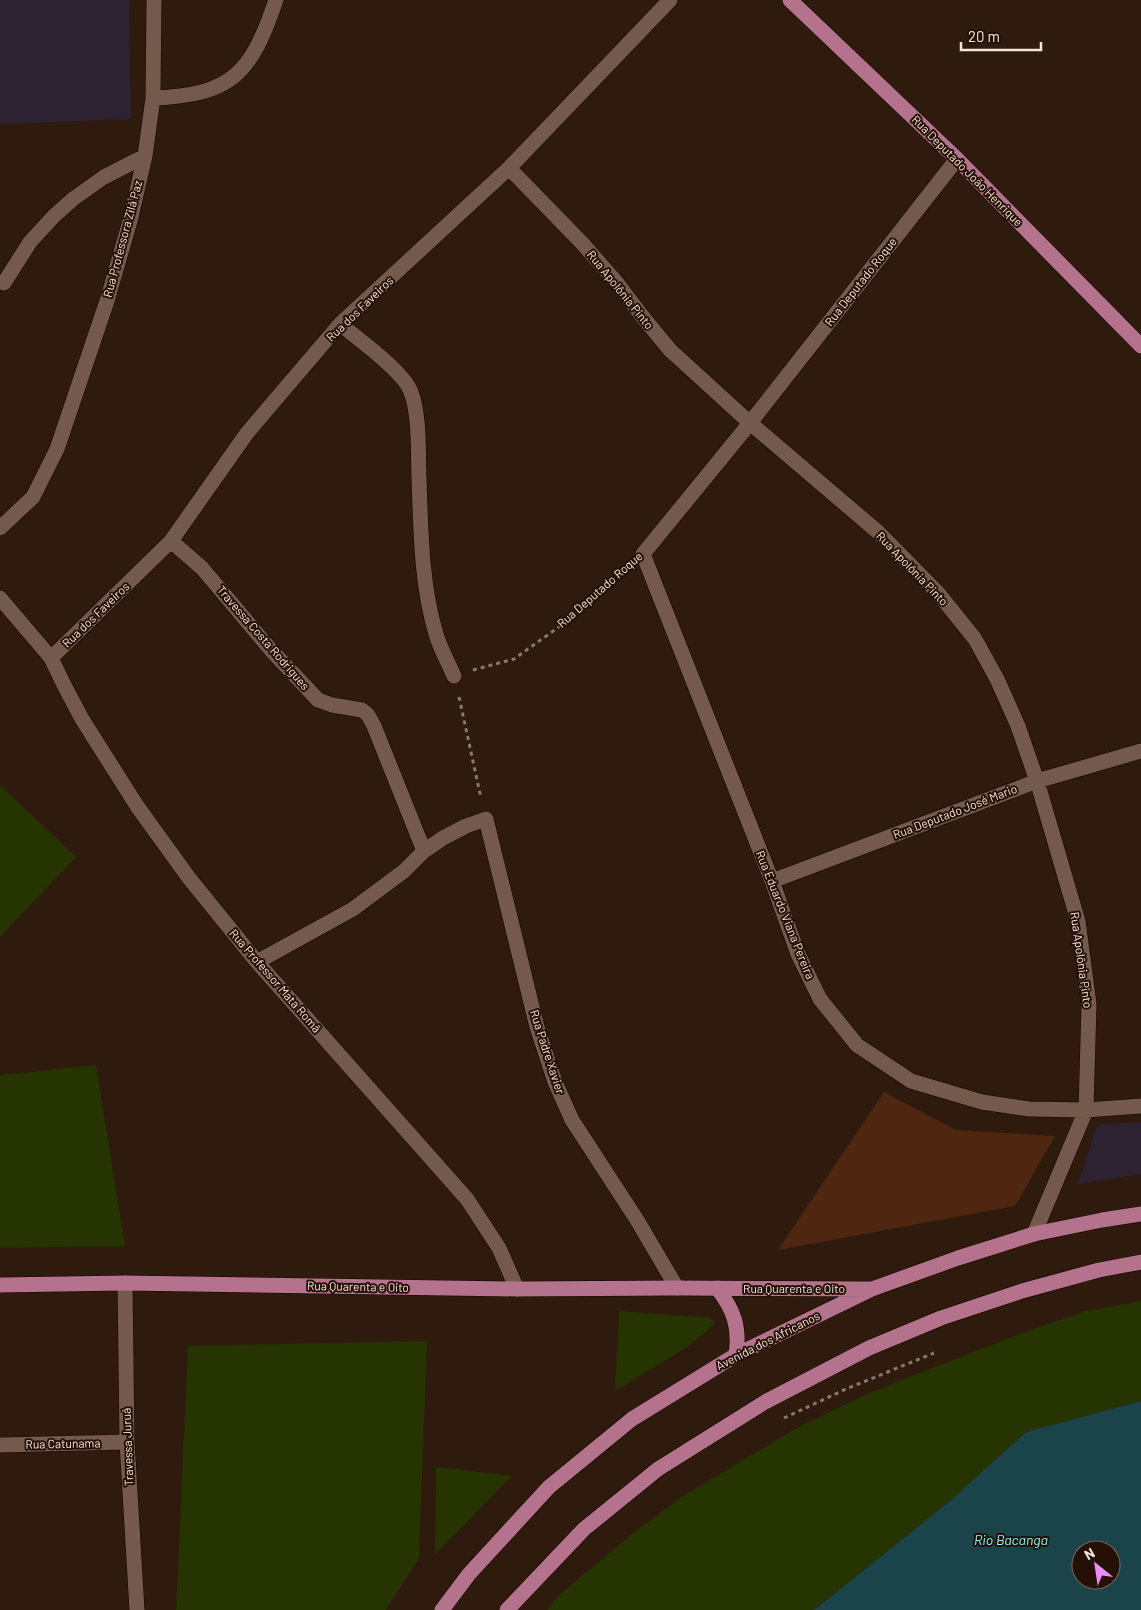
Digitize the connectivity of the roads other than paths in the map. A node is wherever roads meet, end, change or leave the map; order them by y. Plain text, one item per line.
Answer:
1 (154, 0) edge
2 (276, 0) edge
3 (670, 0) edge
4 (790, 0) edge
5 (153, 98) junction
6 (145, 156) junction
7 (957, 159) junction
8 (510, 168) junction
9 (4, 283) dead end
10 (340, 324) junction
11 (1141, 346) edge
12 (750, 423) junction
13 (0, 528) edge
14 (171, 541) junction
15 (643, 554) joint
16 (0, 598) edge
17 (51, 658) junction
18 (454, 676) road end
19 (1141, 751) edge
20 (1037, 781) junction
21 (424, 851) junction
22 (772, 881) junction
23 (257, 962) junction
24 (1141, 1106) edge
25 (1086, 1110) junction
26 (1141, 1214) edge
27 (1034, 1234) junction
28 (1141, 1262) edge
29 (125, 1283) junction
30 (0, 1285) edge
31 (677, 1288) junction
32 (717, 1288) junction
33 (872, 1289) junction
34 (517, 1290) junction
35 (736, 1355) junction
36 (127, 1442) junction
37 (0, 1445) edge
38 (137, 1610) edge
39 (442, 1610) edge
40 (507, 1610) edge

1 - 5 street, Rua Professora Zilá Paz
2 - 5 street
3 - 8 street, Rua dos Faveiros
4 - 7 main road, Rua Deputado João Henrique
5 - 6 street, Rua Professora Zilá Paz
6 - 9 street
6 - 13 street, Rua Professora Zilá Paz
7 - 11 main road, Rua Deputado João Henrique
7 - 12 street, Rua Deputado Roque
8 - 10 street, Rua dos Faveiros
8 - 12 street, Rua Apolônia Pinto
10 - 14 street, Rua dos Faveiros
10 - 18 street
12 - 15 street, Rua Deputado Roque
12 - 20 street, Rua Apolônia Pinto
14 - 17 street, Rua dos Faveiros
14 - 21 street, Travessa Costa Rodrigues
15 - 22 street, Rua Eduardo Viana Pereira
16 - 17 street, Rua Professor Mata Romã
17 - 23 street, Rua Professor Mata Romã
19 - 20 street, Rua Deputado José Mario
20 - 22 street, Rua Deputado José Mario
20 - 25 street, Rua Apolônia Pinto
21 - 23 street
21 - 31 street, Rua Padre Xavier
22 - 25 street, Rua Eduardo Viana Pereira
23 - 34 street, Rua Professor Mata Romã
24 - 25 street, Rua Eduardo Viana Pereira
25 - 27 street, Rua Apolônia Pinto
26 - 27 main road, Avenida dos Africanos
27 - 33 main road, Avenida dos Africanos
28 - 40 main road
29 - 30 main road, Rua Quarenta e Oito
29 - 34 main road, Rua Quarenta e Oito
29 - 36 street, Travessa Juruá
31 - 32 main road, Rua Quarenta e Oito
31 - 34 main road, Rua Quarenta e Oito
32 - 33 main road, Rua Quarenta e Oito
32 - 35 main road, Rua Quarenta e Oito
33 - 35 main road, Avenida dos Africanos
35 - 39 main road, Avenida dos Africanos
36 - 37 street, Rua Catunama
36 - 38 street, Travessa Juruá

